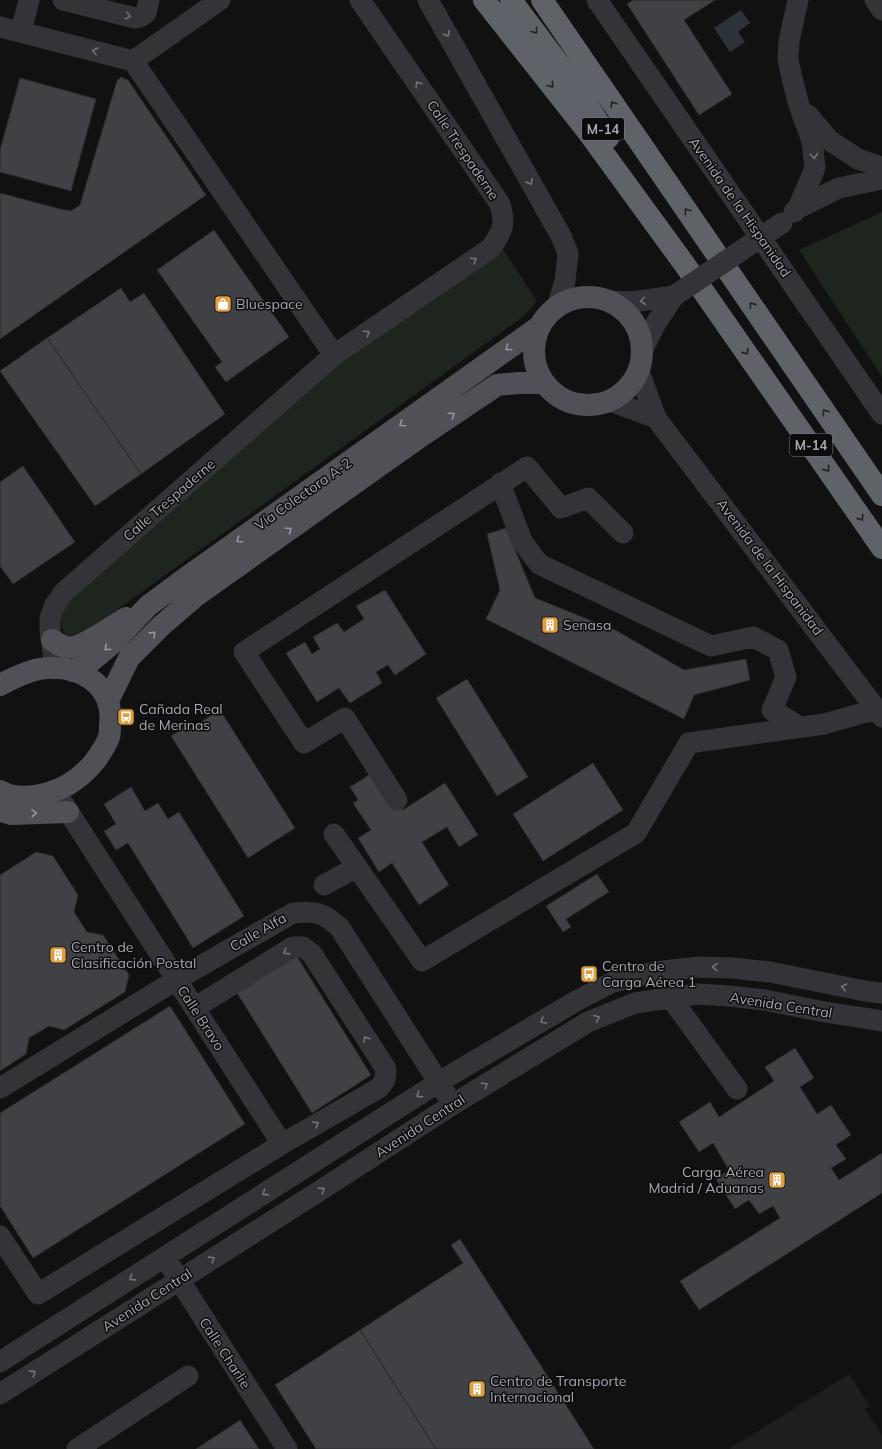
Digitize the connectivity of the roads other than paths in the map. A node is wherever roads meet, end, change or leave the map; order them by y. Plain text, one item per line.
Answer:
1 (28, 0) edge
2 (63, 0) edge
3 (149, 0) edge
4 (220, 0) edge
5 (360, 0) edge
6 (428, 0) edge
7 (484, 0) edge
8 (511, 0) edge
9 (542, 0) edge
10 (597, 0) edge
11 (798, 0) edge
12 (875, 0) edge
13 (882, 10) edge
14 (0, 27) edge
15 (21, 32) junction
16 (133, 61) junction
17 (799, 105) junction
18 (882, 167) edge
19 (882, 179) edge
20 (882, 189) edge
21 (798, 208) junction
22 (782, 223) junction
23 (685, 265) junction
24 (674, 296) junction
25 (612, 301) junction
26 (558, 305) junction
27 (540, 326) junction
28 (643, 349) junction
29 (334, 354) junction
30 (638, 372) junction
31 (544, 383) junction
32 (610, 401) junction
33 (882, 414) edge
34 (656, 418) junction
35 (500, 483) junction
36 (882, 494) edge
37 (624, 533) dead end
38 (882, 548) edge
39 (148, 606) junction
40 (52, 640) junction
41 (64, 670) junction
42 (0, 685) edge
43 (108, 701) junction
44 (880, 713) edge
45 (800, 727) junction
46 (0, 791) edge
47 (55, 791) junction
48 (397, 800) dead end
49 (0, 811) edge
50 (68, 812) junction
51 (334, 834) dead end
52 (357, 867) junction
53 (324, 885) dead end
54 (176, 980) junction
55 (882, 993) edge
56 (676, 1005) dead end
57 (194, 1008) junction
58 (882, 1021) edge
59 (439, 1082) junction
60 (0, 1088) edge
61 (737, 1089) dead end
62 (452, 1105) junction
63 (282, 1144) junction
64 (0, 1236) edge
65 (165, 1257) junction
66 (179, 1280) junction
67 (0, 1362) edge
68 (188, 1376) dead end
69 (0, 1394) edge
70 (77, 1449) edge
71 (287, 1449) edge

1 - 15 street
2 -> 3 street
4 - 16 street
29 -> 5 street, Calle Trespaderne
6 -> 26 street
7 -> 23 highway
8 -> 23 highway, M-14
36 -> 9 highway, M-14
10 - 33 street, Avenida de la Hispanidad
11 - 17 street
12 - 13 street
14 - 15 street
16 -> 15 street
16 - 29 street
17 - 18 street
17 -> 21 street
19 - 21 street
20 - 22 street
21 - 22 street
22 - 24 street, bridge
23 -> 38 highway, M-14
24 -> 25 street
24 - 28 street
25 - 26 main road
25 - 28 main road
26 - 27 main road
27 - 31 main road
27 -> 39 main road, Vía Colectora A-2
28 - 30 main road
29 - 40 street, Calle Trespaderne
30 - 32 main road
30 - 34 street, Avenida de la Hispanidad
31 - 32 main road
43 -> 31 main road, Vía Colectora A-2
32 - 34 street
34 - 44 street, Avenida de la Hispanidad
35 - 37 street
35 - 45 street
35 - 48 street
39 - 40 main road
39 -> 41 main road, Vía Colectora A-2
40 - 41 street, Calle Trespaderne
41 - 42 main road
41 - 43 main road
43 - 47 main road
44 - 45 street
45 - 52 street
46 - 47 main road
47 - 50 street, Calle Bravo
49 -> 50 main road
50 - 54 street, Calle Bravo
51 - 52 street
52 - 53 street
54 - 57 street, Calle Bravo
54 - 59 street, Calle Alfa
54 - 60 street, Calle Alfa
55 -> 59 street, Avenida Central
56 - 61 street
57 - 63 street, Calle Bravo
63 -> 57 street
62 -> 58 street, Avenida Central
59 - 62 street, Calle Alfa
59 -> 65 street, Avenida Central
66 -> 62 street, Avenida Central
63 - 64 street
65 - 66 street, Calle Charlie
65 -> 67 street, Avenida Central
69 -> 66 street, Avenida Central
66 - 71 street, Calle Charlie
68 - 70 street

